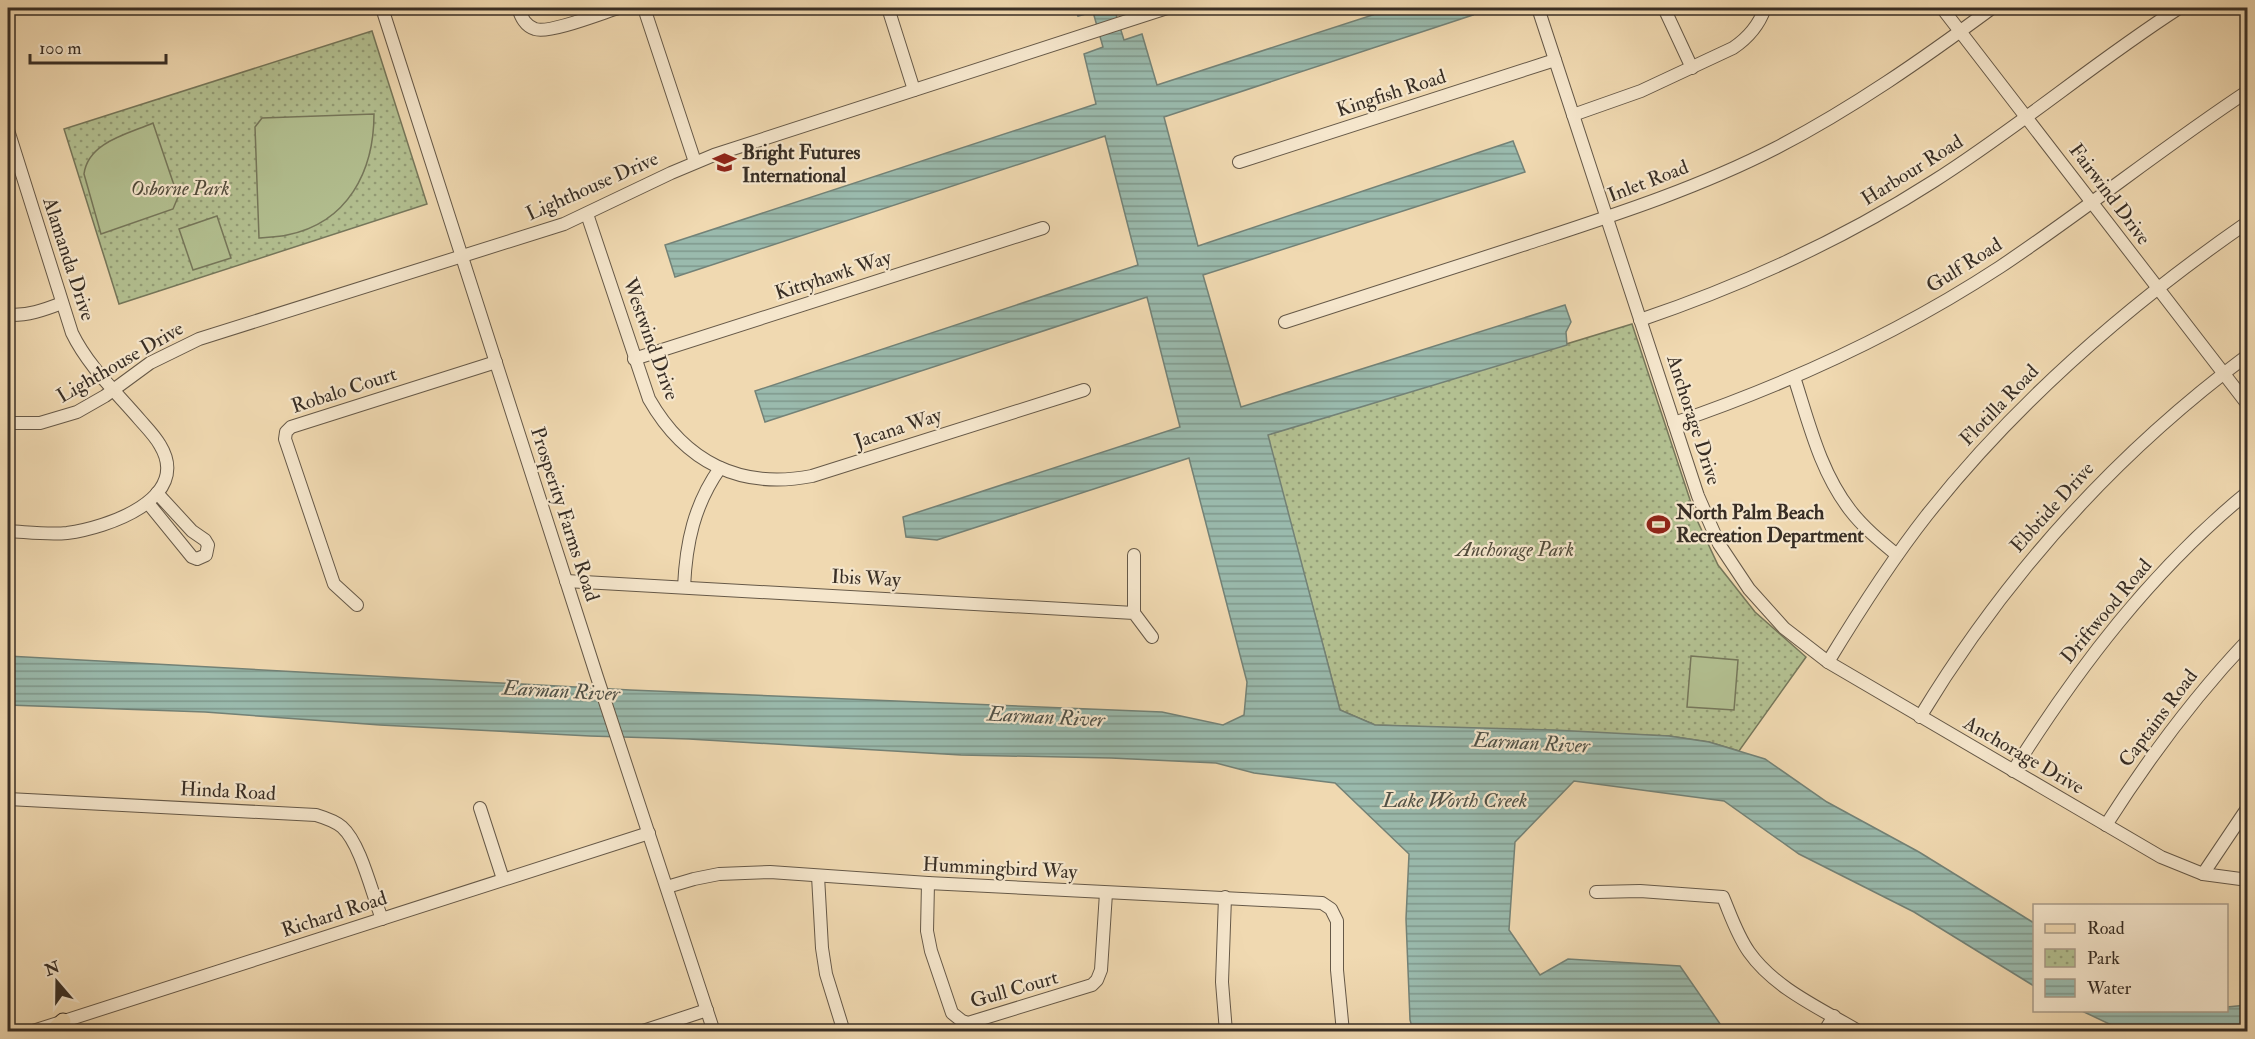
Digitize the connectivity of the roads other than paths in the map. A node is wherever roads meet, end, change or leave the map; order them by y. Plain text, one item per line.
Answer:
1 (382, 8) edge
2 (518, 8) edge
3 (618, 8) edge
4 (644, 8) edge
5 (888, 8) edge
6 (1167, 8) edge
7 (1538, 8) edge
8 (1664, 8) edge
9 (1765, 8) edge
10 (1942, 8) edge
11 (1992, 8) edge
12 (2178, 8) edge
13 (1960, 31) junction
14 (1555, 60) junction
15 (1692, 68) junction
16 (914, 90) junction
17 (2247, 91) edge
18 (1573, 115) junction
19 (2026, 116) junction
20 (8, 130) edge
21 (695, 162) junction
22 (1239, 162) dead end
23 (2091, 202) junction
24 (587, 214) junction
25 (1607, 218) junction
26 (2247, 222) edge
27 (1043, 228) dead end
28 (461, 255) junction
29 (2157, 288) junction
30 (62, 303) junction
31 (8, 315) edge
32 (1640, 320) junction
33 (1285, 322) dead end
34 (2247, 355) edge
35 (634, 359) junction
36 (496, 362) junction
37 (2223, 373) junction
38 (1794, 377) junction
39 (114, 390) junction
40 (1084, 390) dead end
41 (2247, 405) edge
42 (8, 423) edge
43 (1674, 423) junction
44 (720, 468) junction
45 (2247, 492) edge
46 (158, 493) junction
47 (147, 503) junction
48 (8, 531) edge
49 (1134, 555) dead end
50 (1897, 555) junction
51 (566, 581) junction
52 (684, 587) junction
53 (357, 605) dead end
54 (1134, 613) junction
55 (1152, 637) dead end
56 (2247, 640) edge
57 (1827, 662) junction
58 (1920, 717) junction
59 (2013, 771) junction
60 (8, 799) edge
61 (2247, 807) edge
62 (480, 808) dead end
63 (2106, 825) junction
64 (649, 833) junction
65 (2203, 874) junction
66 (818, 876) junction
67 (503, 879) junction
68 (2247, 880) edge
69 (928, 884) junction
70 (667, 887) junction
71 (1596, 892) dead end
72 (1106, 893) junction
73 (1225, 897) junction
74 (382, 919) junction
75 (707, 1010) junction
76 (1834, 1016) junction
77 (57, 1026) edge
78 (30, 1032) edge
79 (640, 1032) edge
80 (714, 1032) edge
81 (844, 1032) edge
82 (1226, 1032) edge
83 (1343, 1032) edge
84 (1824, 1032) edge
85 (1860, 1032) edge

1 - 28 street, Prosperity Farms Road
2 - 3 street
4 - 21 street
5 - 16 street
6 - 16 street, Lighthouse Drive
7 - 14 street, Anchorage Drive
8 - 15 street
9 - 15 street
10 - 13 street, Fairwind Drive
11 - 13 street, Inlet Road
12 - 19 street, Harbour Road
13 - 19 street, Fairwind Drive
13 - 25 street, Inlet Road
14 - 18 street, Anchorage Drive
14 - 22 street, Kingfish Road
15 - 18 street
16 - 21 street, Lighthouse Drive
17 - 23 street, Gulf Road
18 - 25 street, Anchorage Drive
19 - 23 street, Fairwind Drive
19 - 32 street, Harbour Road
20 - 30 street, Alamanda Drive
21 - 24 street, Lighthouse Drive
23 - 29 street, Fairwind Drive
23 - 38 street, Gulf Road
24 - 28 street, Lighthouse Drive
24 - 35 street, Westwind Drive
25 - 32 street, Anchorage Drive
25 - 33 street, Inlet Road
26 - 29 street, Flotilla Road
27 - 35 street, Kittyhawk Way
28 - 36 street, Prosperity Farms Road
28 - 39 street, Lighthouse Drive
29 - 37 street, Fairwind Drive
29 - 50 street, Flotilla Road
30 - 31 street
30 - 39 street, Alamanda Drive
32 - 43 street, Anchorage Drive
34 - 37 street, Ebbtide Drive
35 - 44 street, Westwind Drive
36 - 51 street, Prosperity Farms Road
36 - 53 street, Robalo Court
37 - 41 street, Fairwind Drive
37 - 58 street, Ebbtide Drive
38 - 43 street, Gulf Road
38 - 50 street
39 - 42 street, Lighthouse Drive
39 - 46 street, Alamanda Drive
40 - 44 street, Jacana Way
43 - 57 street, Anchorage Drive
44 - 52 street
45 - 59 street, Driftwood Road
46 - 47 street
46 - 47 street
47 - 48 street
49 - 54 street
50 - 57 street, Flotilla Road
51 - 52 street, Ibis Way
51 - 64 street, Prosperity Farms Road
52 - 54 street, Ibis Way
54 - 55 street
56 - 63 street, Captains Road
57 - 58 street, Anchorage Drive
58 - 59 street, Anchorage Drive
59 - 63 street, Anchorage Drive
60 - 74 street, Hinda Road
61 - 65 street
62 - 67 street
63 - 65 street, Anchorage Drive
64 - 67 street, Richard Road
64 - 70 street, Prosperity Farms Road
65 - 68 street, Anchorage Drive
66 - 69 street, Hummingbird Way
66 - 70 street, Hummingbird Way
66 - 81 street
67 - 74 street, Richard Road
69 - 72 street, Hummingbird Way
69 - 72 street, Gull Court
70 - 75 street, Prosperity Farms Road
71 - 76 street
72 - 73 street, Hummingbird Way
73 - 82 street
73 - 83 street, Hummingbird Way
74 - 77 street, Richard Road
75 - 79 street
75 - 80 street, Prosperity Farms Road
76 - 84 street
76 - 85 street
77 - 78 street, Richard Road

